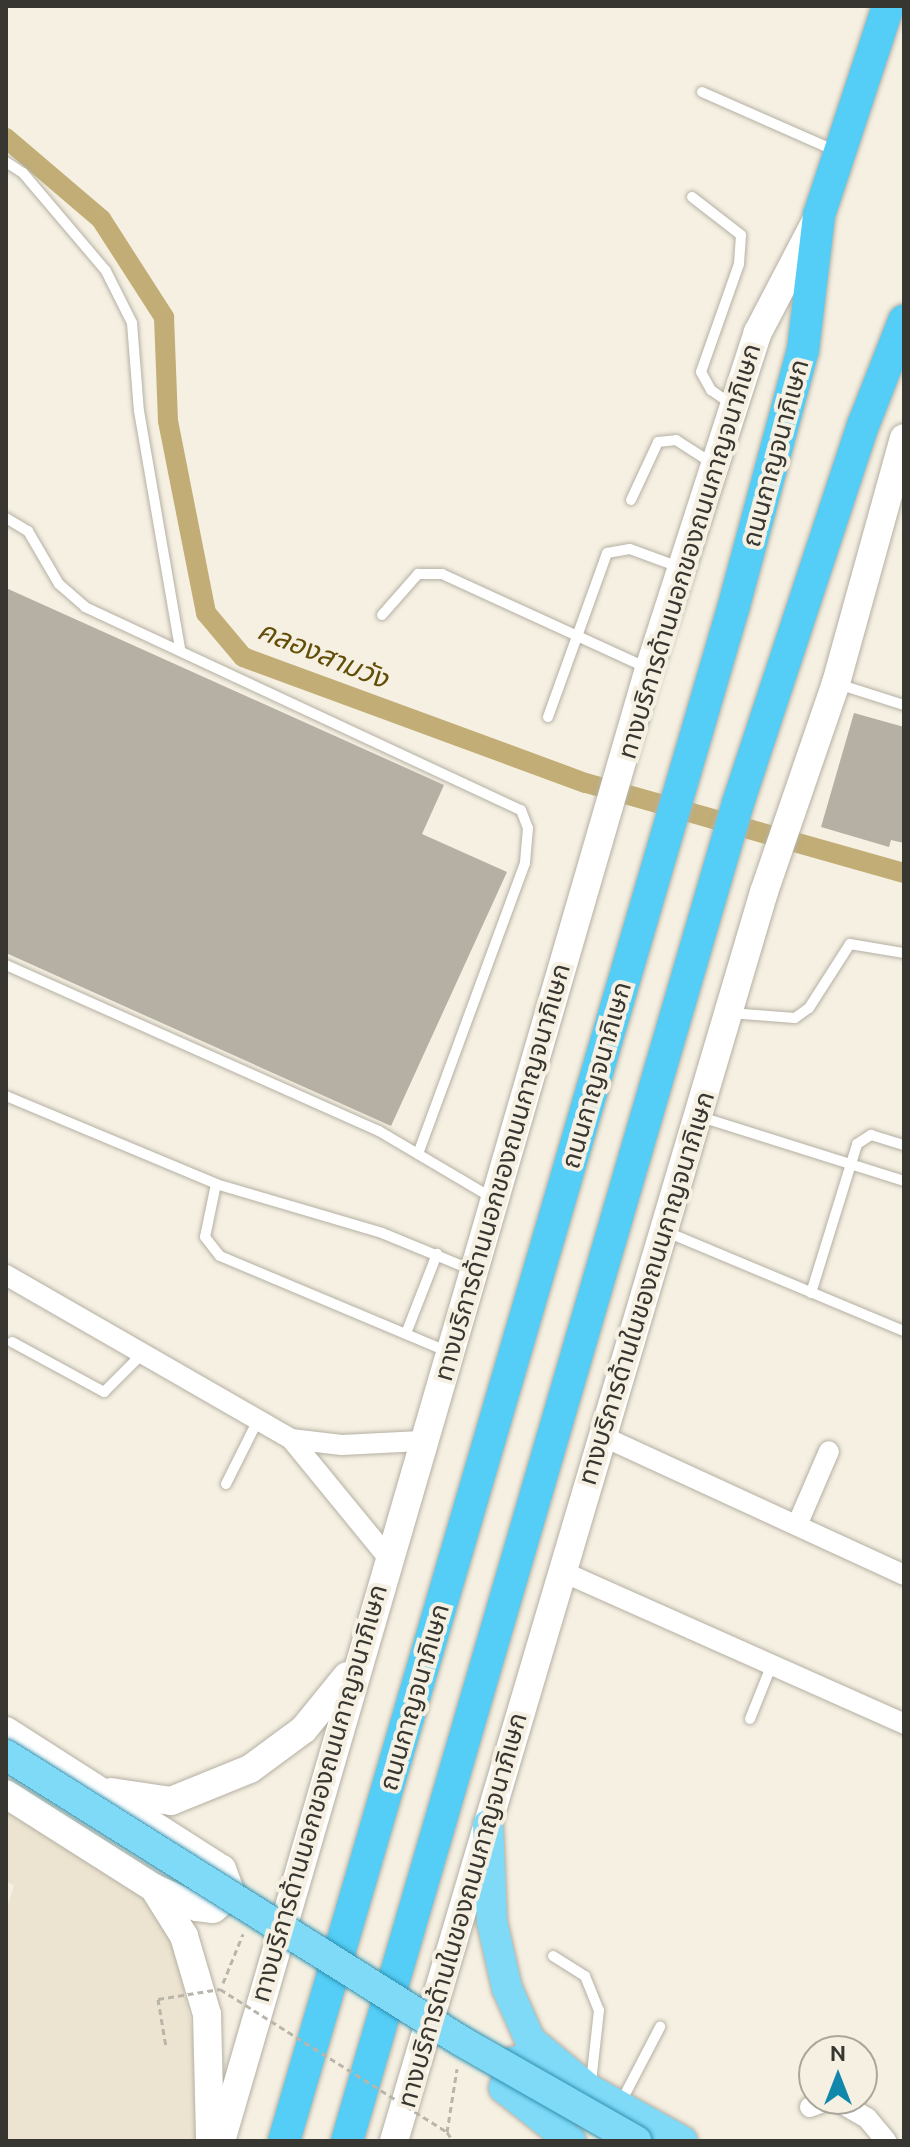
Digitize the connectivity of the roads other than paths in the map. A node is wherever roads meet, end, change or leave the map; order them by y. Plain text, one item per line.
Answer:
1 (888, 6) edge
2 (702, 92) dead end
3 (842, 153) junction
4 (6, 162) edge
5 (692, 197) dead end
6 (819, 215) junction
7 (904, 321) edge
8 (733, 405) junction
9 (904, 438) edge
10 (714, 464) junction
11 (900, 471) edge
12 (631, 500) dead end
13 (6, 518) edge
14 (681, 568) junction
15 (382, 615) dead end
16 (577, 634) junction
17 (180, 649) junction
18 (649, 669) junction
19 (836, 683) junction
20 (904, 705) edge
21 (548, 717) dead end
22 (904, 953) edge
23 (6, 965) edge
24 (728, 1013) junction
25 (6, 1096) edge
26 (699, 1116) junction
27 (904, 1145) edge
28 (418, 1154) junction
29 (849, 1163) junction
30 (904, 1181) edge
31 (216, 1184) junction
32 (495, 1200) junction
33 (665, 1231) junction
34 (437, 1254) junction
35 (472, 1270) junction
36 (6, 1275) edge
37 (811, 1293) junction
38 (407, 1331) junction
39 (904, 1331) edge
40 (12, 1342) dead end
41 (143, 1353) junction
42 (450, 1353) junction
43 (259, 1418) junction
44 (602, 1436) junction
45 (291, 1439) junction
46 (421, 1441) junction
47 (829, 1451) dead end
48 (226, 1484) dead end
49 (798, 1523) junction
50 (386, 1555) junction
51 (561, 1571) junction
52 (904, 1575) edge
53 (358, 1658) junction
54 (772, 1664) junction
55 (750, 1719) dead end
56 (904, 1724) edge
57 (6, 1731) edge
58 (6, 1755) edge
59 (6, 1769) edge
60 (104, 1791) junction
61 (6, 1794) edge
62 (488, 1825) junction
63 (154, 1888) junction
64 (553, 1956) dead end
65 (660, 2027) dead end
66 (546, 2059) junction
67 (589, 2089) junction
68 (618, 2107) junction
69 (862, 2115) edge
70 (210, 2141) edge
71 (221, 2141) edge
72 (284, 2141) edge
73 (347, 2141) edge
74 (394, 2141) edge
75 (571, 2141) edge
76 (605, 2141) edge
77 (636, 2141) edge
78 (682, 2141) edge
79 (886, 2141) edge

1 - 3 highway, ถนนกาญจนาภิเษก
2 - 3 lane
3 - 6 highway, ถนนกาญจนาภิเษก
4 - 17 lane
5 - 8 lane
6 - 8 main road, ทางบริการด้านนอกของถนนกาญจนาภิเษก
6 - 72 highway, ถนนกาญจนาภิเษก
7 - 73 highway
8 - 10 main road, ทางบริการด้านนอกของถนนกาญจนาภิเษก
9 - 11 main road, ทางบริการด้านในของถนนกาญจนาภิเษก
10 - 12 lane
10 - 14 main road, ทางบริการด้านนอกของถนนกาญจนาภิเษก
11 - 19 main road, ทางบริการด้านในของถนนกาญจนาภิเษก
13 - 17 lane
14 - 16 lane
14 - 18 main road, ทางบริการด้านนอกของถนนกาญจนาภิเษก
15 - 16 lane
16 - 18 lane
16 - 21 lane
17 - 28 lane
18 - 32 main road, ทางบริการด้านนอกของถนนกาญจนาภิเษก
19 - 20 lane
19 - 24 main road, ทางบริการด้านในของถนนกาญจนาภิเษก
22 - 24 lane
23 - 28 lane
24 - 26 main road, ทางบริการด้านในของถนนกาญจนาภิเษก
25 - 31 lane
26 - 29 lane
26 - 33 main road, ทางบริการด้านในของถนนกาญจนาภิเษก
27 - 29 lane
28 - 32 lane
29 - 30 lane
29 - 37 lane
31 - 34 lane
31 - 38 lane
32 - 35 main road, ทางบริการด้านนอกของถนนกาญจนาภิเษก
33 - 37 lane
33 - 44 main road, ทางบริการด้านในของถนนกาญจนาภิเษก
34 - 35 lane
34 - 38 lane
35 - 42 main road, ทางบริการด้านนอกของถนนกาญจนาภิเษก
36 - 41 street
37 - 39 lane
38 - 42 lane
40 - 41 lane
41 - 43 street
42 - 46 main road, ทางบริการด้านนอกของถนนกาญจนาภิเษก
43 - 45 street
43 - 48 lane
44 - 49 street
44 - 51 main road, ทางบริการด้านในของถนนกาญจนาภิเษก
45 - 46 street
45 - 50 street
46 - 50 main road, ทางบริการด้านนอกของถนนกาญจนาภิเษก
47 - 49 street
49 - 52 street
50 - 53 main road, ทางบริการด้านนอกของถนนกาญจนาภิเษก
51 - 54 street
51 - 62 main road, ทางบริการด้านในของถนนกาญจนาภิเษก
53 - 60 main road
53 - 71 main road, ทางบริการด้านนอกของถนนกาญจนาภิเษก
54 - 55 lane
54 - 56 street
57 - 60 main road
58 - 77 main road, bridge
59 - 76 main road
60 - 63 main road
61 - 63 main road
62 - 66 main road
62 - 74 main road, ทางบริการด้านในของถนนกาญจนาภิเษก
63 - 70 main road
64 - 67 lane
65 - 68 lane
66 - 67 main road
66 - 75 main road
67 - 68 main road
68 - 78 main road
69 - 79 street

